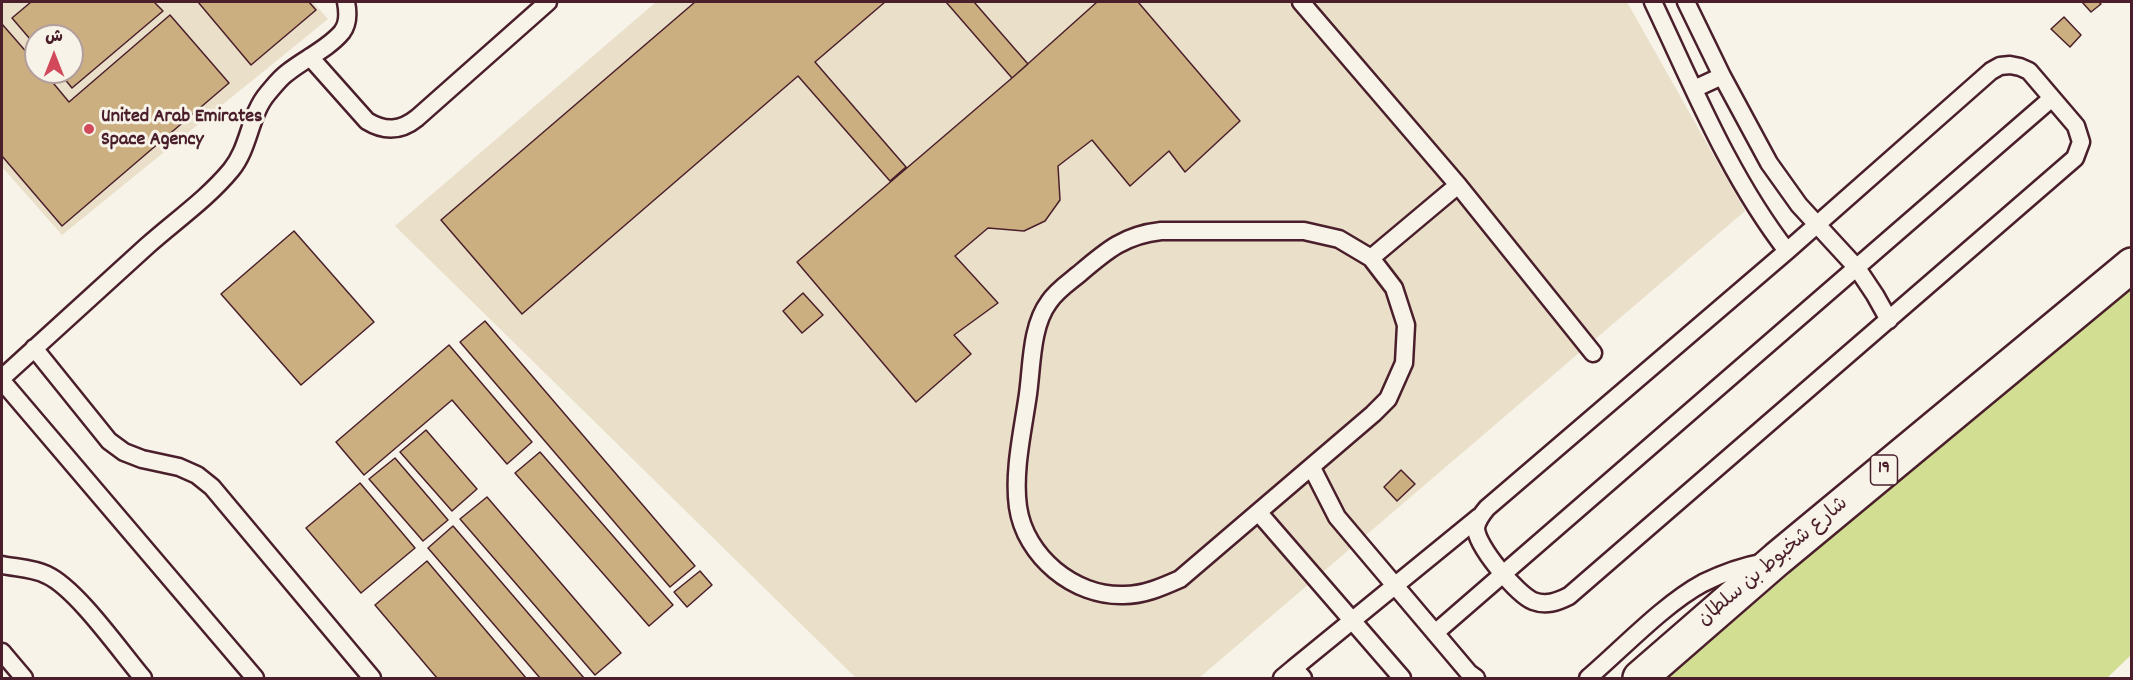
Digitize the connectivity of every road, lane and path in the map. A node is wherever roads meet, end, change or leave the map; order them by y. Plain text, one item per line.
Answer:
1 (346, 2) edge
2 (548, 2) edge
3 (1300, 2) edge
4 (1653, 2) edge
5 (1686, 2) edge
6 (310, 57) junction
7 (1722, 76) junction
8 (1694, 89) junction
9 (2052, 98) junction
10 (1458, 185) junction
11 (1816, 225) junction
12 (1786, 251) junction
13 (1371, 258) junction
14 (2132, 265) edge
15 (1857, 268) junction
16 (1889, 320) junction
17 (34, 348) junction
18 (1593, 354) dead end
19 (2, 380) edge
20 (1312, 468) junction
21 (1259, 513) junction
22 (1479, 517) junction
23 (1778, 559) junction
24 (2, 565) edge
25 (1504, 573) junction
26 (1396, 586) junction
27 (1352, 621) junction
28 (1435, 633) junction
29 (2, 652) edge
30 (1293, 675) edge
31 (24, 678) edge
32 (143, 678) edge
33 (255, 678) edge
34 (372, 678) edge
35 (1402, 678) edge
36 (1476, 678) edge
37 (1588, 678) edge
38 (1640, 678) edge

1 - 6 lane
2 - 6 lane
3 - 10 lane
4 - 8 lane
5 - 7 lane
6 - 17 lane
7 - 8 lane
7 - 11 lane
8 - 12 lane
9 - 11 lane
9 - 15 lane
9 - 16 lane
10 - 13 lane
10 - 18 lane
11 - 12 lane
11 - 15 lane
12 - 22 lane
13 - 20 lane
13 - 21 lane
14 - 23 main road, شارع شخبوط بن سلطان / 19
15 - 16 lane
15 - 25 lane
16 - 25 lane
17 - 19 lane
17 - 34 lane
19 - 33 lane
20 - 21 lane
20 - 26 lane
21 - 27 lane
22 - 25 lane
22 - 26 lane
23 - 37 lane
23 - 38 main road, شارع شخبوط بن سلطان / 19
24 - 32 lane
25 - 28 lane
26 - 27 lane
26 - 28 lane
27 - 30 lane
27 - 35 lane
28 - 36 lane
29 - 31 lane

